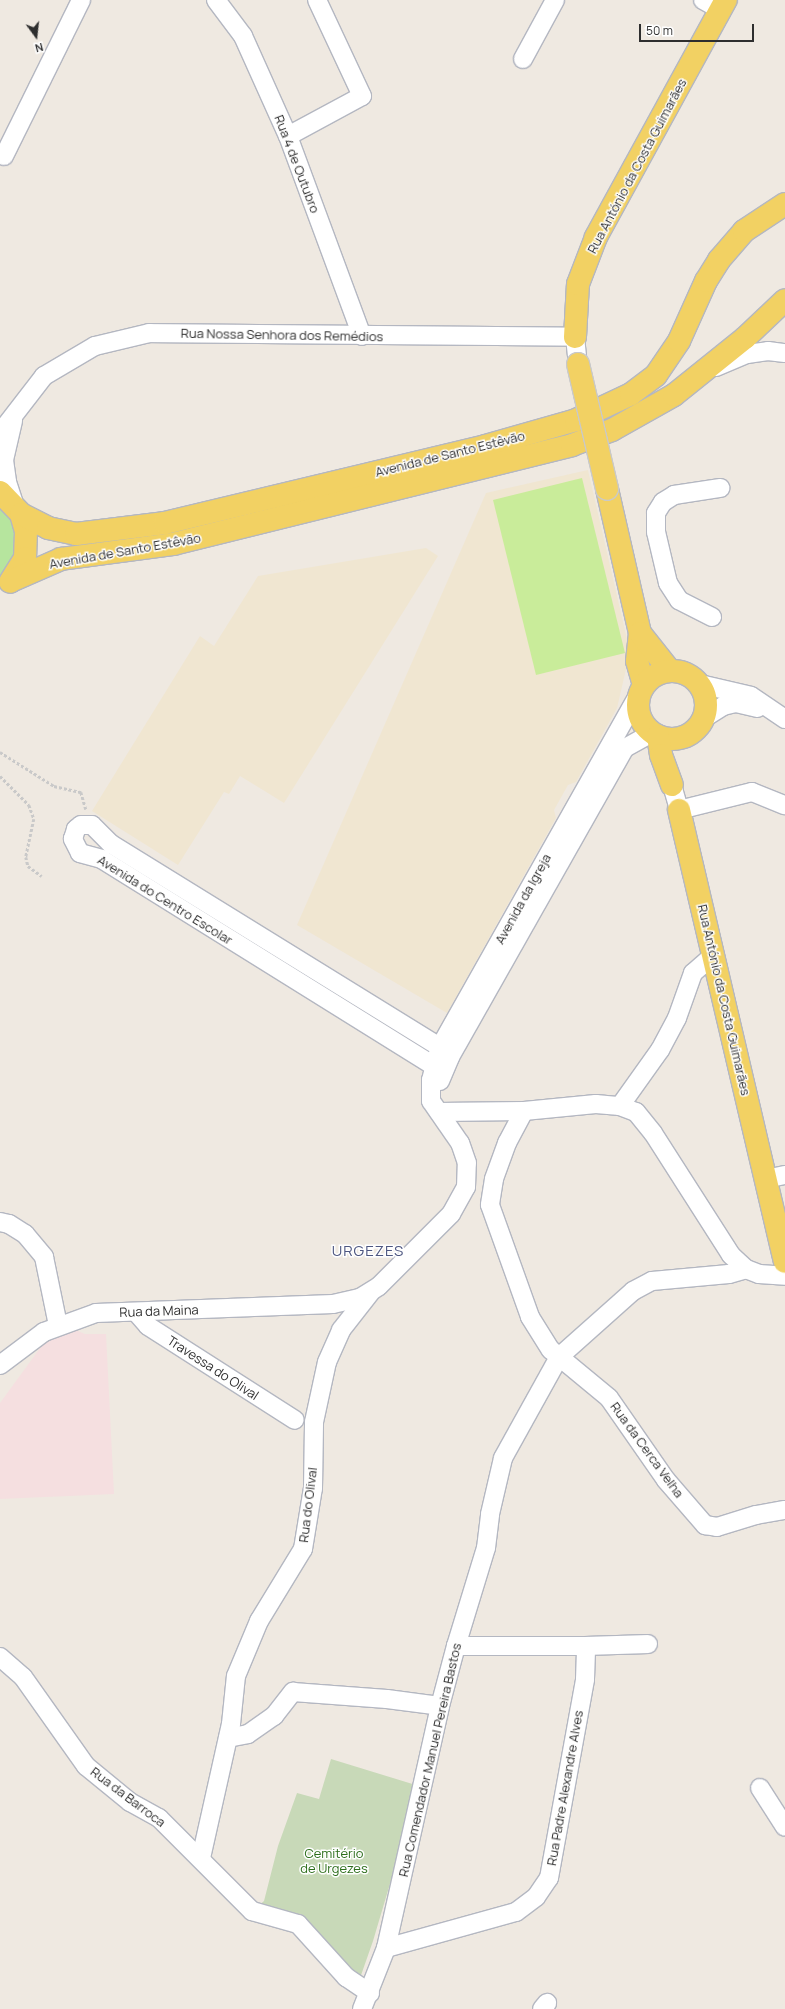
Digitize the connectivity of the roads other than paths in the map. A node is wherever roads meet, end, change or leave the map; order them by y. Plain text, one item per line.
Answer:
1 (81, 0) edge
2 (216, 0) edge
3 (316, 0) edge
4 (555, 0) edge
5 (716, 3) edge
6 (523, 59) dead end
7 (288, 136) junction
8 (4, 156) dead end
9 (785, 204) edge
10 (785, 300) edge
11 (362, 336) junction
12 (575, 337) junction
13 (785, 353) edge
14 (578, 364) joint
15 (705, 372) junction
16 (16, 411) junction
17 (0, 433) edge
18 (720, 488) dead end
19 (12, 503) edge
20 (5, 585) edge
21 (712, 617) dead end
22 (640, 633) junction
23 (670, 671) junction
24 (700, 684) junction
25 (642, 688) junction
26 (704, 718) junction
27 (784, 719) edge
28 (655, 734) junction
29 (681, 738) junction
30 (672, 785) junction
31 (785, 805) edge
32 (679, 810) junction
33 (714, 955) junction
34 (440, 1047) junction
35 (434, 1066) junction
36 (620, 1106) junction
37 (524, 1111) junction
38 (439, 1112) junction
39 (467, 1163) joint
40 (775, 1177) edge
41 (463, 1195) junction
42 (490, 1205) junction
43 (0, 1222) edge
44 (785, 1262) edge
45 (746, 1269) junction
46 (785, 1276) edge
47 (370, 1293) junction
48 (333, 1304) junction
49 (136, 1312) junction
50 (58, 1325) junction
51 (341, 1330) junction
52 (559, 1358) junction
53 (0, 1365) edge
54 (295, 1420) dead end
55 (785, 1510) edge
56 (648, 1644) dead end
57 (456, 1646) junction
58 (586, 1646) junction
59 (0, 1657) edge
60 (440, 1706) junction
61 (228, 1738) junction
62 (760, 1788) dead end
63 (785, 1827) edge
64 (201, 1858) junction
65 (386, 1948) junction
66 (370, 1993) junction
67 (362, 2009) edge

1 - 8 street
2 - 7 street, Rua 4 de Outubro
3 - 7 street
4 - 6 street
5 - 12 main road, Rua António da Costa Guimarães
7 - 11 street, Rua 4 de Outubro
9 - 19 main road, Avenida de Santo Estêvão
10 - 15 main road, Avenida de Santo Estêvão
11 - 12 street, Rua Nossa Senhora dos Remédios
11 - 16 street, Rua Nossa Senhora dos Remédios
12 - 14 street, Rua António da Costa Guimarães
13 - 15 street
14 - 22 main road, bridge
15 - 20 main road, Avenida de Santo Estêvão
16 - 17 street, Rua Nossa Senhora dos Remédios
16 - 19 street, Rua Nossa Senhora dos Remédios
18 - 21 street
19 - 20 main road
22 - 23 main road
22 - 25 main road
23 - 24 main road
23 - 25 main road
24 - 26 main road
24 - 27 street
25 - 28 main road
25 - 34 street, Avenida da Igreja
26 - 27 street
26 - 29 main road
28 - 29 main road
28 - 30 main road
28 - 38 street, Avenida da Igreja
29 - 30 main road, Rua António da Costa Guimarães
30 - 32 street, Rua António da Costa Guimarães
31 - 32 street
32 - 33 main road, Rua António da Costa Guimarães
33 - 36 street
33 - 40 main road, Rua António da Costa Guimarães
34 - 35 street, Avenida da Igreja
34 - 35 street, Avenida do Centro Escolar
35 - 38 street, Avenida da Igreja
36 - 37 street
36 - 45 street
37 - 38 street
37 - 42 street
38 - 39 street, Avenida da Igreja
39 - 41 street, Rua da Maina
40 - 44 main road, Rua António da Costa Guimarães
41 - 42 street
41 - 47 street, Rua da Maina
42 - 52 street
43 - 50 street
45 - 46 street
45 - 52 street, Rua Comendador Manuel Pereira Bastos
47 - 48 street, Rua da Maina
47 - 51 street, Rua do Olival
48 - 49 street, Rua da Maina
48 - 51 street
49 - 50 street, Rua da Maina
49 - 54 street, Travessa do Olival
50 - 53 street, Rua da Maina
51 - 61 street, Rua do Olival
52 - 55 street, Rua da Cerca Velha
52 - 57 street, Rua Comendador Manuel Pereira Bastos
56 - 58 street
57 - 58 street
57 - 60 street, Rua Comendador Manuel Pereira Bastos
58 - 65 street, Rua Padre Alexandre Alves
59 - 64 street, Rua da Barroca
60 - 61 street
60 - 65 street, Rua Comendador Manuel Pereira Bastos
61 - 64 street, Rua do Olival
62 - 63 street
64 - 66 street, Rua da Barroca
65 - 66 street, Rua Comendador Manuel Pereira Bastos
66 - 67 street, Rua Comendador Manuel Pereira Bastos

